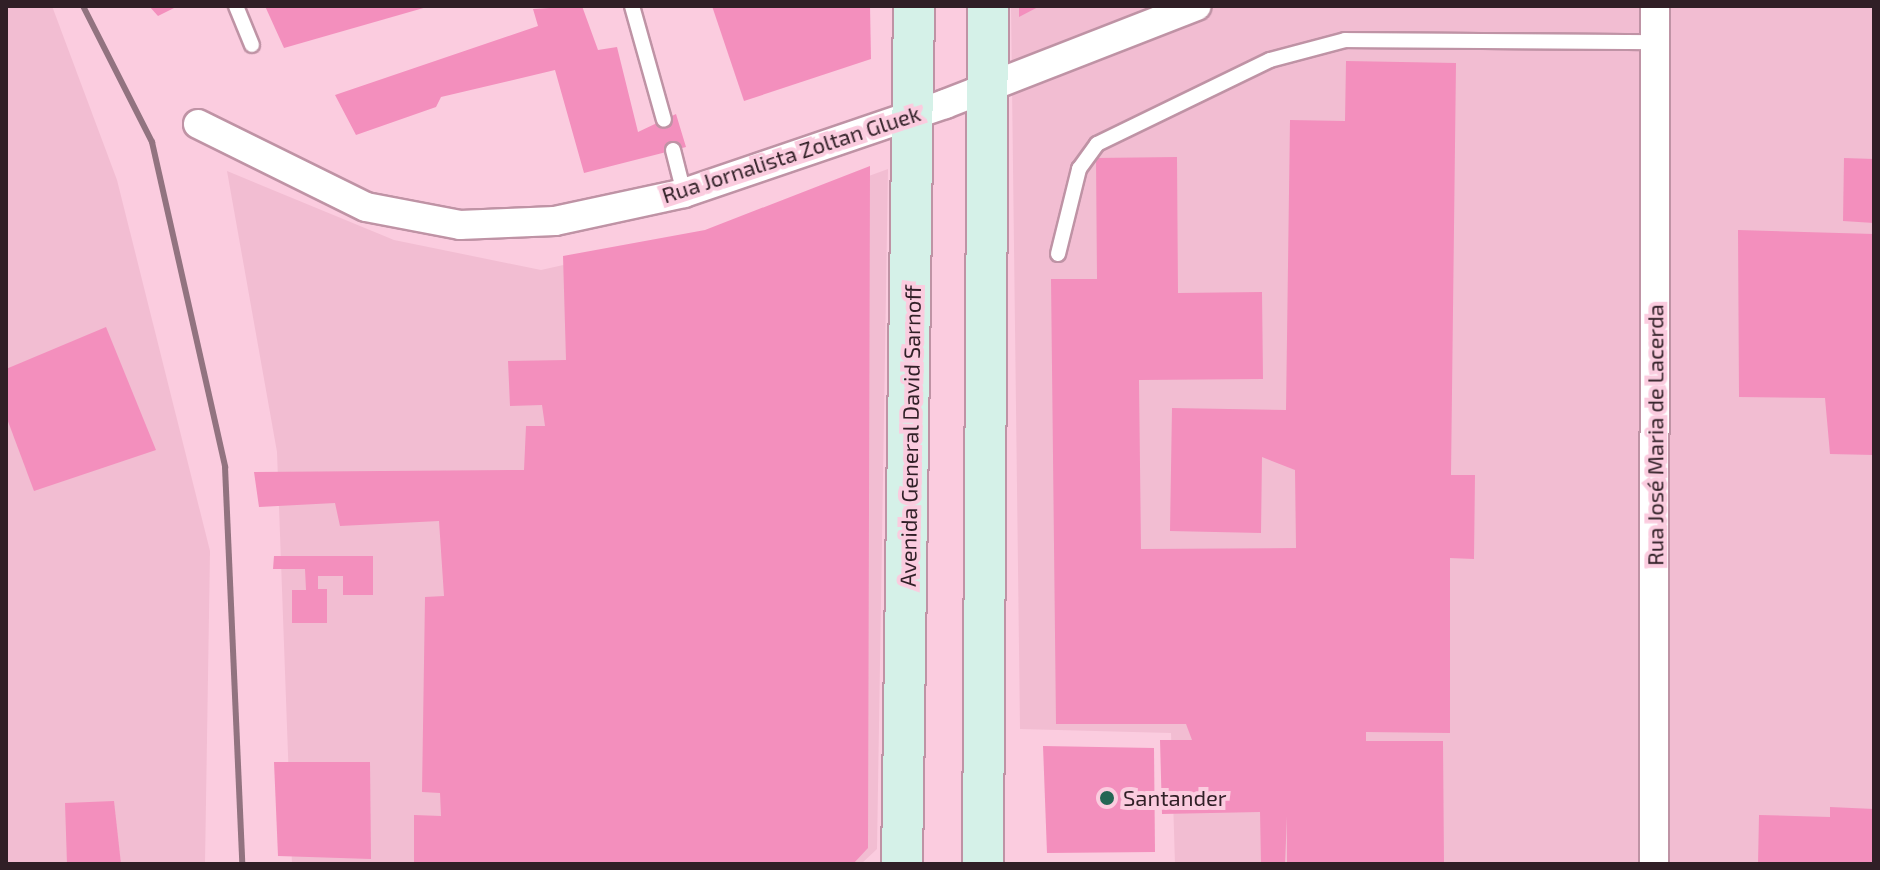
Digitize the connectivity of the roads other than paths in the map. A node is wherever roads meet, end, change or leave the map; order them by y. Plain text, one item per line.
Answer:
1 (236, 6) edge
2 (632, 6) edge
3 (914, 6) edge
4 (988, 6) edge
5 (1197, 6) edge
6 (1655, 6) edge
7 (1655, 42) junction
8 (252, 45) dead end
9 (989, 87) junction
10 (913, 112) junction
11 (664, 120) dead end
12 (198, 124) dead end
13 (673, 150) dead end
14 (684, 193) junction
15 (1058, 254) dead end
16 (902, 864) edge
17 (983, 864) edge
18 (1654, 864) edge

1 - 8 lane
2 - 11 lane
3 - 10 main road, Avenida General David Sarnoff
4 - 9 main road
5 - 9 street, Rua Jornalista Zoltan Gluek
6 - 7 street, Rua José Maria de Lacerda
7 - 15 lane
7 - 18 street, Rua José Maria de Lacerda
9 - 10 street, Rua Jornalista Zoltan Gluek
9 - 17 main road
10 - 14 street, Rua Jornalista Zoltan Gluek
10 - 16 main road, Avenida General David Sarnoff
12 - 14 street, Rua Jornalista Zoltan Gluek
13 - 14 lane

